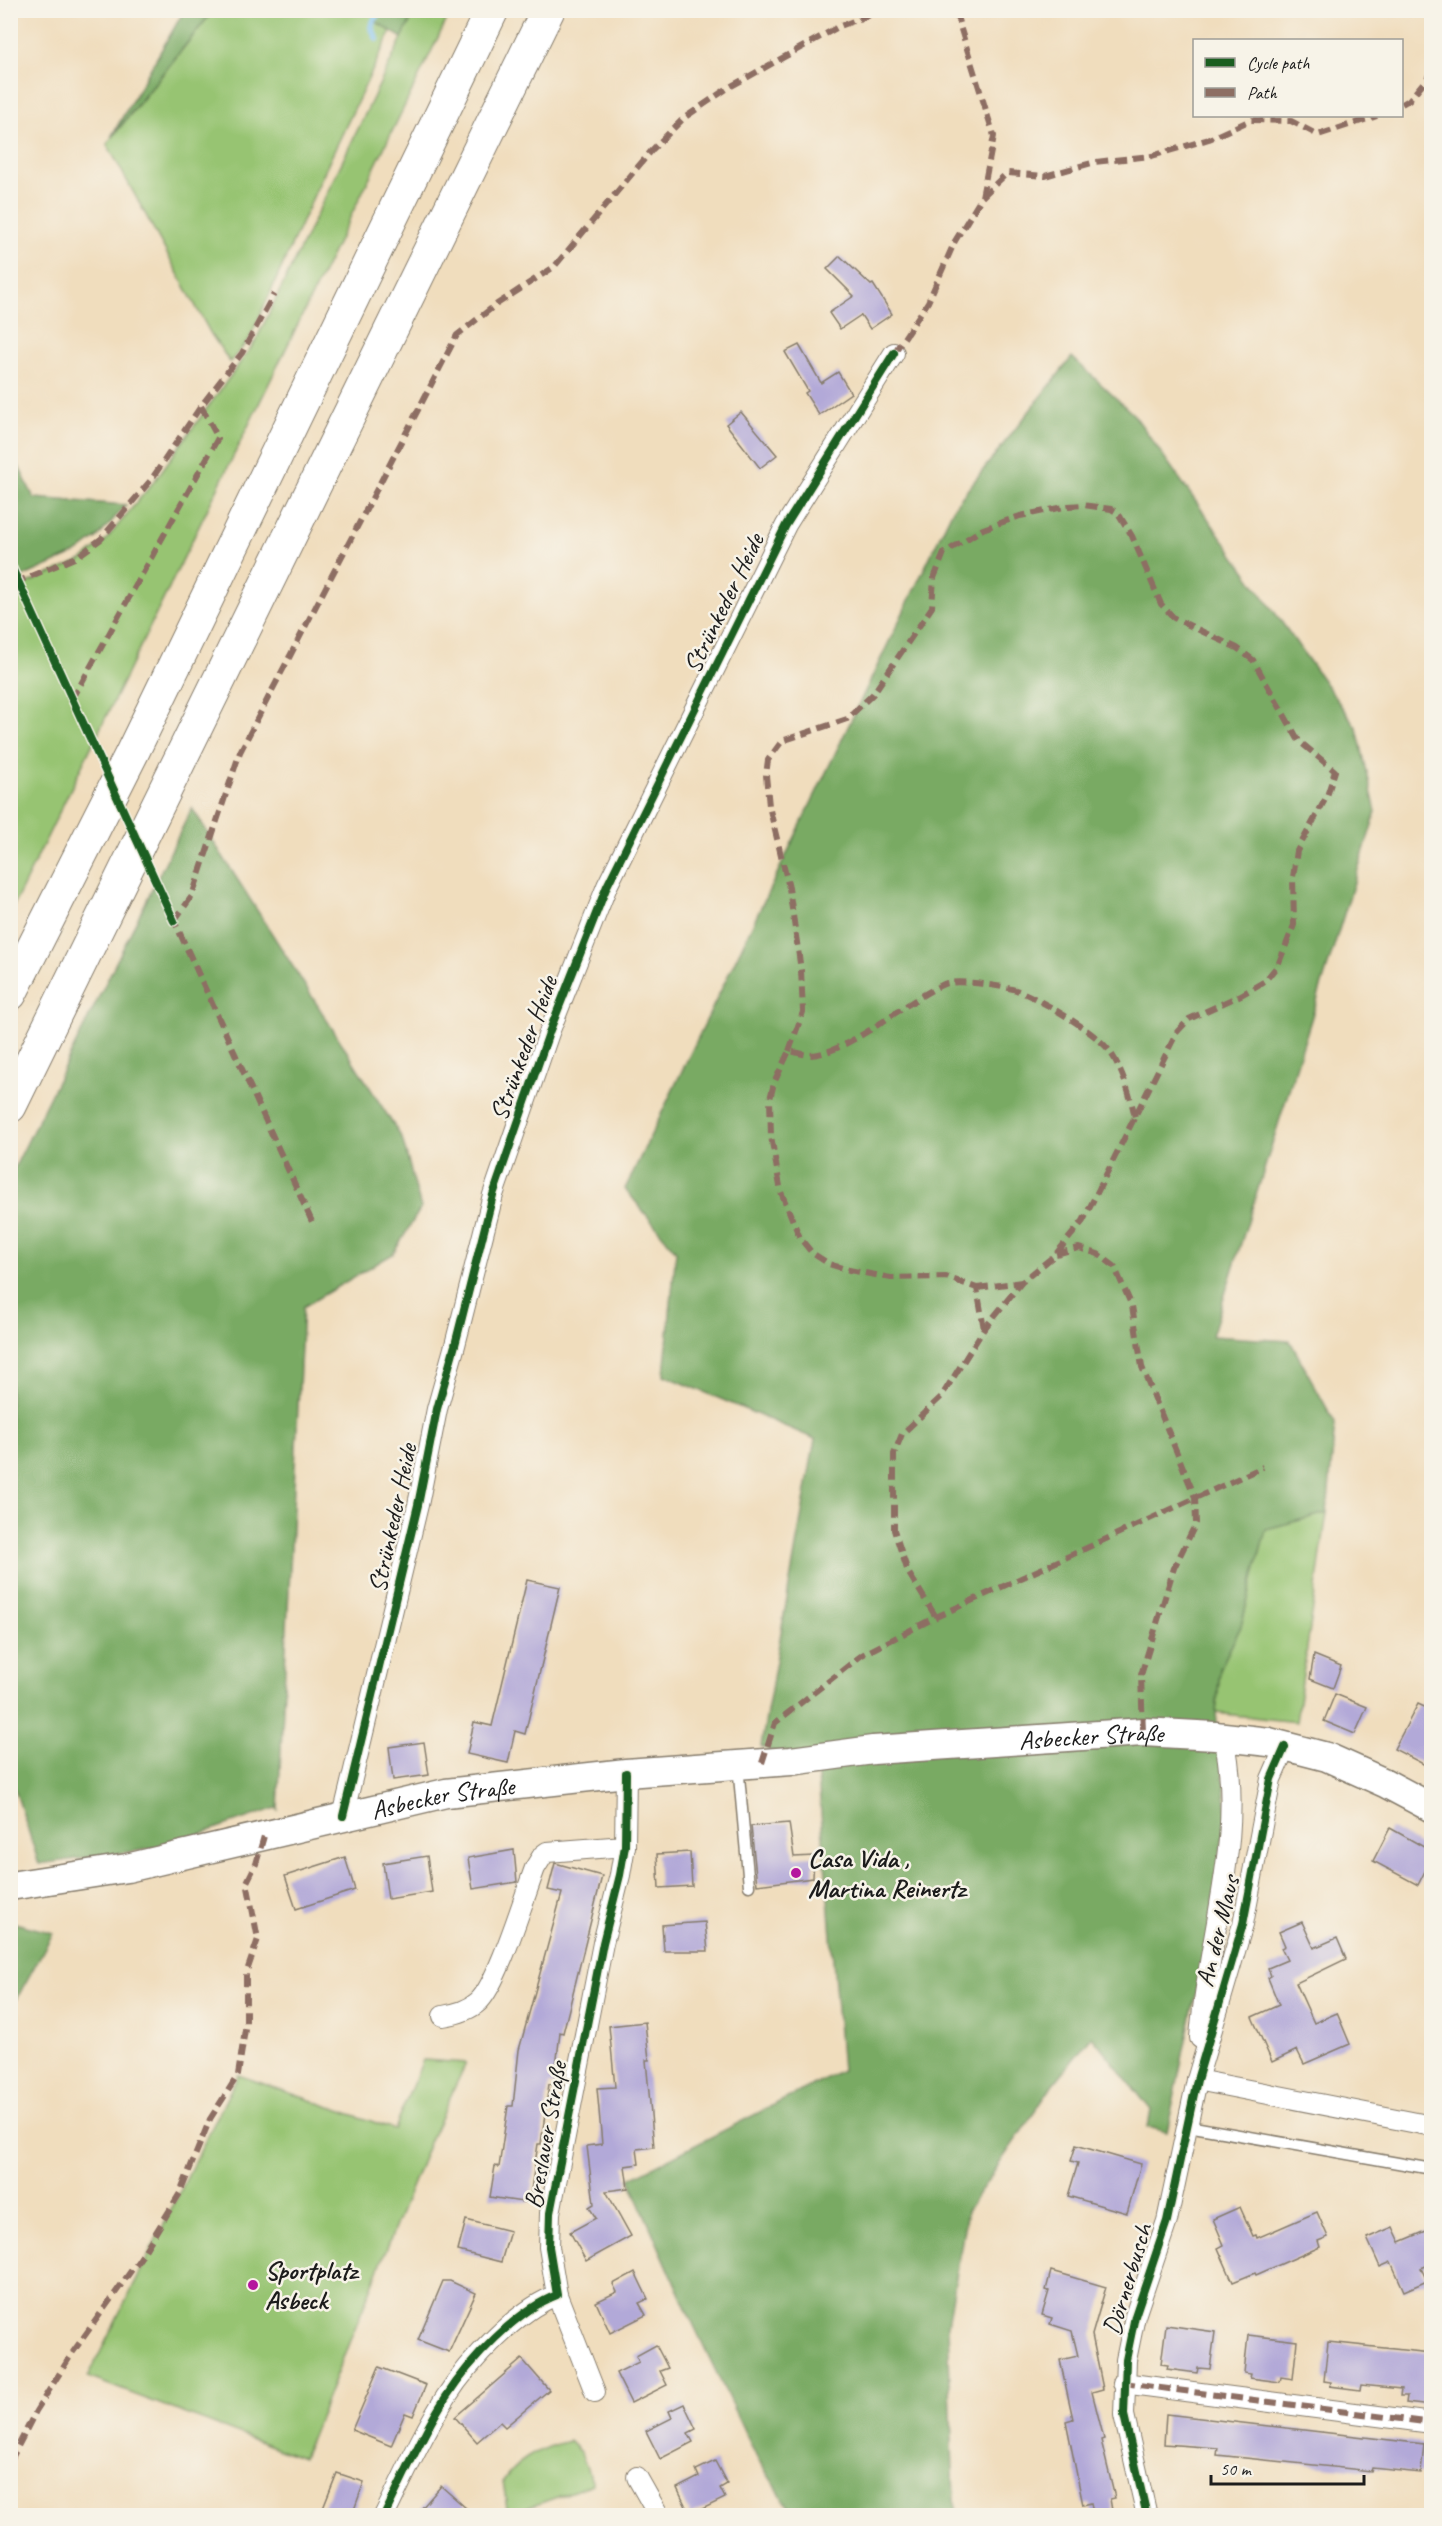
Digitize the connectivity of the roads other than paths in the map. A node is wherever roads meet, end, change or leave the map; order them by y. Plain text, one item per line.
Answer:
1 (492, 10) edge
2 (548, 10) edge
3 (894, 353) dead end
4 (10, 994) edge
5 (10, 1106) edge
6 (1224, 1737) junction
7 (1285, 1747) junction
8 (738, 1764) junction
9 (626, 1773) junction
10 (1431, 1808) edge
11 (343, 1816) junction
12 (625, 1846) junction
13 (10, 1886) edge
14 (749, 1886) dead end
15 (443, 2016) dead end
16 (1197, 2080) junction
17 (1188, 2126) junction
18 (1431, 2126) edge
19 (1431, 2169) edge
20 (557, 2295) junction
21 (1123, 2384) junction
22 (596, 2392) dead end
23 (1431, 2422) edge
24 (637, 2477) dead end
25 (384, 2516) edge
26 (659, 2516) edge
27 (1147, 2516) edge

1 - 4 highway
2 - 5 highway
3 - 11 street, Strünkeder Heide
6 - 7 main road, Asbecker Straße
6 - 8 main road, Asbecker Straße
6 - 16 street, An der Maus
7 - 10 main road, Asbecker Straße
7 - 16 street, An der Maus
8 - 9 main road, Asbecker Straße
8 - 14 lane
9 - 11 main road, Asbecker Straße
9 - 12 street, Breslauer Straße
11 - 13 main road, Asbecker Straße
12 - 15 street
12 - 20 street, Breslauer Straße
16 - 17 street, An der Maus
16 - 18 street
17 - 19 lane
17 - 21 street, Dörnerbusch
20 - 22 street, Breslauer Straße
20 - 25 street
21 - 23 street
21 - 27 street, Dörnerbusch
24 - 26 street

